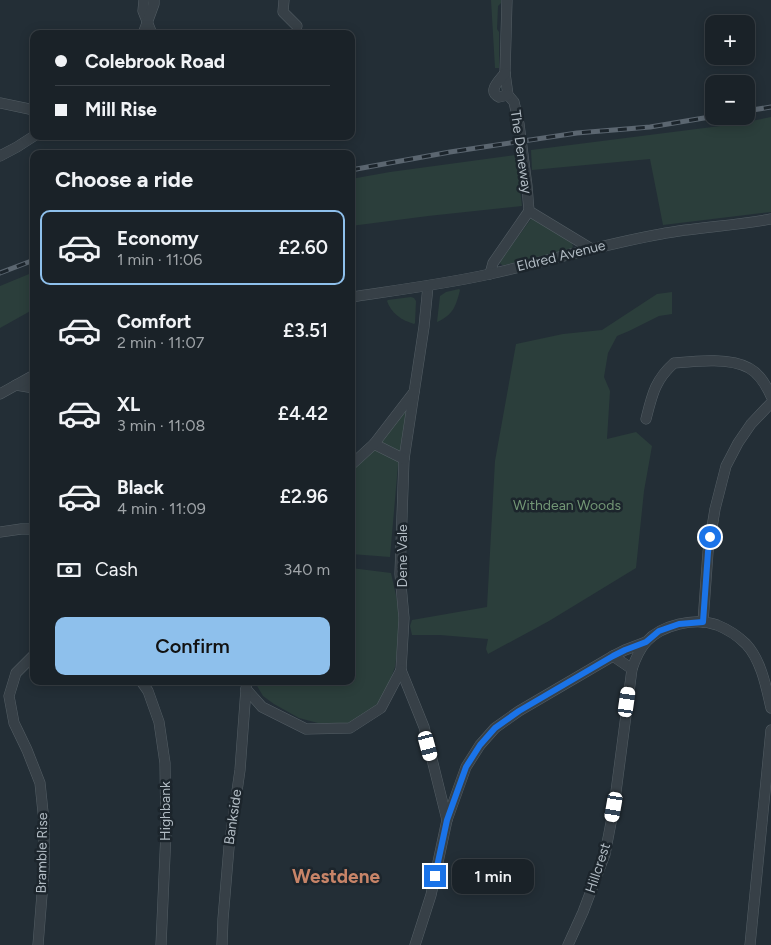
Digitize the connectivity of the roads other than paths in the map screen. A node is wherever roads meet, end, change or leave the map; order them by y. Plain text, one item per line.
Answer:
1 (144, 0) edge
2 (154, 0) edge
3 (284, 0) edge
4 (507, 0) edge
5 (147, 22) junction
6 (297, 26) dead end
7 (144, 30) edge
8 (150, 30) edge
9 (0, 103) edge
10 (30, 109) edge
11 (30, 139) edge
12 (0, 156) edge
13 (529, 211) junction
14 (771, 219) edge
15 (590, 248) junction
16 (490, 274) junction
17 (428, 286) junction
18 (355, 296) edge
19 (30, 378) edge
20 (16, 385) junction
21 (30, 387) edge
22 (415, 391) junction
23 (0, 394) edge
24 (771, 396) edge
25 (771, 403) edge
26 (646, 419) dead end
27 (374, 444) junction
28 (404, 458) junction
29 (355, 461) edge
30 (30, 529) edge
31 (0, 532) edge
32 (703, 622) junction
33 (646, 642) junction
34 (613, 656) junction
35 (30, 659) edge
36 (632, 669) junction
37 (401, 670) junction
38 (144, 685) edge
39 (246, 685) edge
40 (262, 707) junction
41 (771, 708) edge
42 (244, 717) junction
43 (771, 730) edge
44 (438, 783) junction
45 (459, 786) junction
46 (447, 820) junction
47 (38, 945) edge
48 (161, 945) edge
49 (222, 945) edge
50 (415, 945) edge
51 (568, 945) edge
52 (750, 945) edge

1 - 5 street
2 - 5 street
3 - 6 street
4 - 13 street, The Deneway
5 - 7 street
5 - 8 street
9 - 10 street
11 - 12 street
13 - 15 street, The Deneway
13 - 16 street, The Deneway
14 - 15 street, Eldred Avenue
15 - 16 street, Eldred Avenue
16 - 17 street, Eldred Avenue
17 - 18 street, Eldred Avenue
17 - 22 street, Dene Vale
19 - 20 street
20 - 21 street
20 - 23 street
22 - 27 street
22 - 28 street, Dene Vale
24 - 26 street
25 - 32 street
27 - 28 street
27 - 29 street
28 - 37 street, Dene Vale
30 - 31 street
32 - 33 street
32 - 41 street
33 - 34 street
33 - 36 street, Hillcrest
34 - 36 street
34 - 45 street
35 - 47 street, Bramble Rise
36 - 51 street, Hillcrest
37 - 40 street
37 - 44 street, Dene Vale
38 - 48 street, Highbank
39 - 40 street
39 - 42 street, Bankside
40 - 42 street
42 - 49 street, Bankside
43 - 52 street
44 - 45 street
44 - 46 street, Dene Vale
45 - 46 street
46 - 50 street

